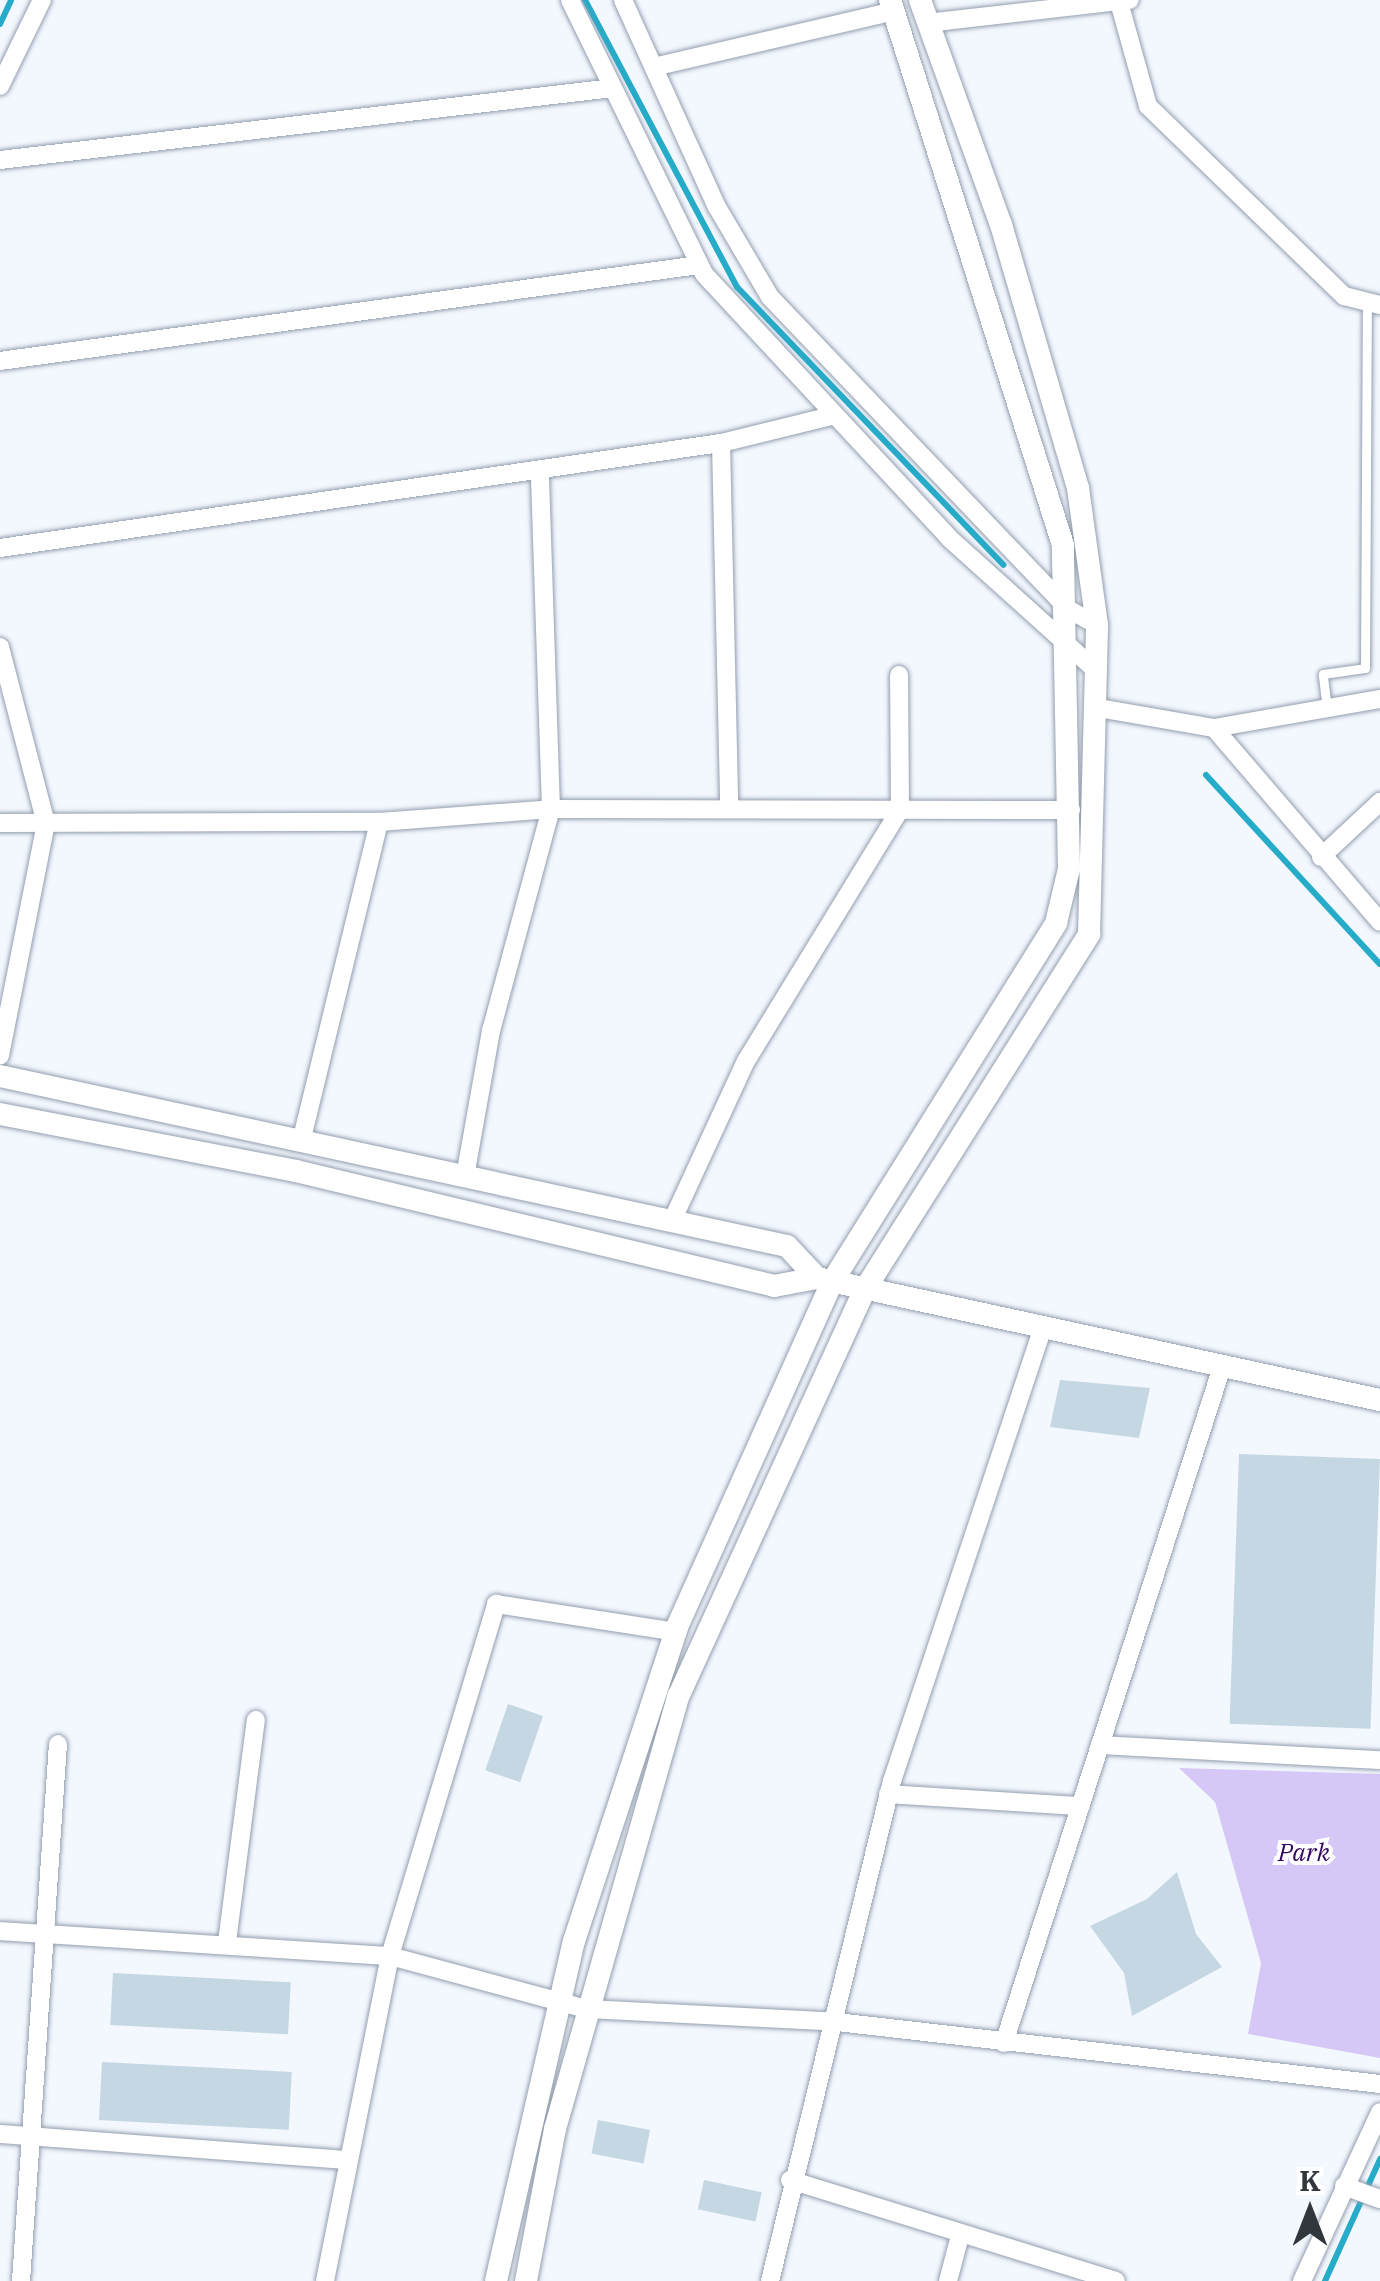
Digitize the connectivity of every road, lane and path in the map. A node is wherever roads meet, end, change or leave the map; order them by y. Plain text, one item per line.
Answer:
1 (42, 0) edge
2 (570, 0) edge
3 (623, 0) edge
4 (1125, 1) edge
5 (892, 6) edge
6 (924, 11) edge
7 (658, 66) junction
8 (0, 86) edge
9 (613, 88) junction
10 (0, 160) edge
11 (699, 265) junction
12 (1373, 306) edge
13 (0, 361) edge
14 (835, 416) junction
15 (721, 442) junction
16 (540, 470) junction
17 (0, 548) edge
18 (1068, 609) junction
19 (1097, 626) junction
20 (0, 647) edge
21 (1072, 656) junction
22 (1098, 672) junction
23 (900, 675) dead end
24 (1380, 700) edge
25 (1072, 708) junction
26 (1098, 708) junction
27 (1326, 708) junction
28 (1214, 728) junction
29 (1380, 802) edge
30 (551, 808) junction
31 (729, 808) junction
32 (900, 810) junction
33 (1072, 810) junction
34 (0, 822) edge
35 (379, 822) junction
36 (46, 823) junction
37 (1321, 857) junction
38 (1380, 922) edge
39 (0, 1056) edge
40 (0, 1076) edge
41 (0, 1114) edge
42 (302, 1138) junction
43 (466, 1171) junction
44 (672, 1221) junction
45 (824, 1280) junction
46 (865, 1289) junction
47 (1042, 1329) junction
48 (1221, 1370) junction
49 (1380, 1400) edge
50 (677, 1632) junction
51 (256, 1720) dead end
52 (58, 1744) dead end
53 (1100, 1745) junction
54 (1380, 1760) edge
55 (888, 1794) junction
56 (1081, 1806) junction
57 (0, 1931) edge
58 (39, 1934) junction
59 (227, 1942) junction
60 (390, 1956) junction
61 (559, 2004) junction
62 (586, 2010) junction
63 (828, 2021) junction
64 (1004, 2043) junction
65 (1380, 2084) edge
66 (1380, 2112) edge
67 (0, 2134) edge
68 (25, 2136) junction
69 (347, 2160) junction
70 (790, 2180) junction
71 (1363, 2193) edge
72 (960, 2236) junction
73 (20, 2281) edge
74 (325, 2281) edge
75 (496, 2281) edge
76 (526, 2281) edge
77 (770, 2281) edge
78 (948, 2281) edge
79 (1116, 2281) edge
80 (1302, 2281) edge

1 - 8 street
2 - 9 street
3 - 7 street
4 - 6 street
4 - 12 street
5 - 7 street
5 - 18 street
6 - 19 street
7 - 18 street
9 - 10 street
9 - 11 street
11 - 13 street
11 - 14 street
12 - 27 lane
14 - 15 street
14 - 21 street
15 - 16 street
15 - 31 street
16 - 17 street
16 - 30 street
18 - 19 street
18 - 21 street
19 - 22 street
20 - 36 street
21 - 22 street
21 - 25 street
22 - 26 street
23 - 32 street
24 - 27 street
25 - 26 street
25 - 33 street
26 - 28 street
26 - 46 street
27 - 28 street
28 - 37 street
29 - 37 street
30 - 31 street
30 - 35 street
30 - 43 street
31 - 32 street
32 - 33 street
32 - 44 street
33 - 45 street
34 - 36 street
35 - 36 street
35 - 42 street
36 - 39 street
37 - 38 street
40 - 42 street
41 - 45 street
42 - 43 street
43 - 44 street
44 - 45 street
45 - 46 street
45 - 50 street
46 - 47 street
46 - 62 street
47 - 48 street
47 - 55 street
48 - 49 street
48 - 53 street
50 - 60 street
50 - 61 street
51 - 59 street
52 - 58 street
53 - 54 street
53 - 56 street
55 - 56 street
55 - 63 street
56 - 64 street
57 - 58 street
58 - 59 street
58 - 68 street
59 - 60 street
60 - 61 street
60 - 69 street
61 - 62 street
61 - 75 street
62 - 63 street
62 - 76 street
63 - 64 street
63 - 70 street
64 - 65 street
66 - 71 street
67 - 68 street
68 - 69 street
68 - 73 street
69 - 74 street
70 - 72 street
70 - 77 street
71 - 80 street
72 - 78 street
72 - 79 street

